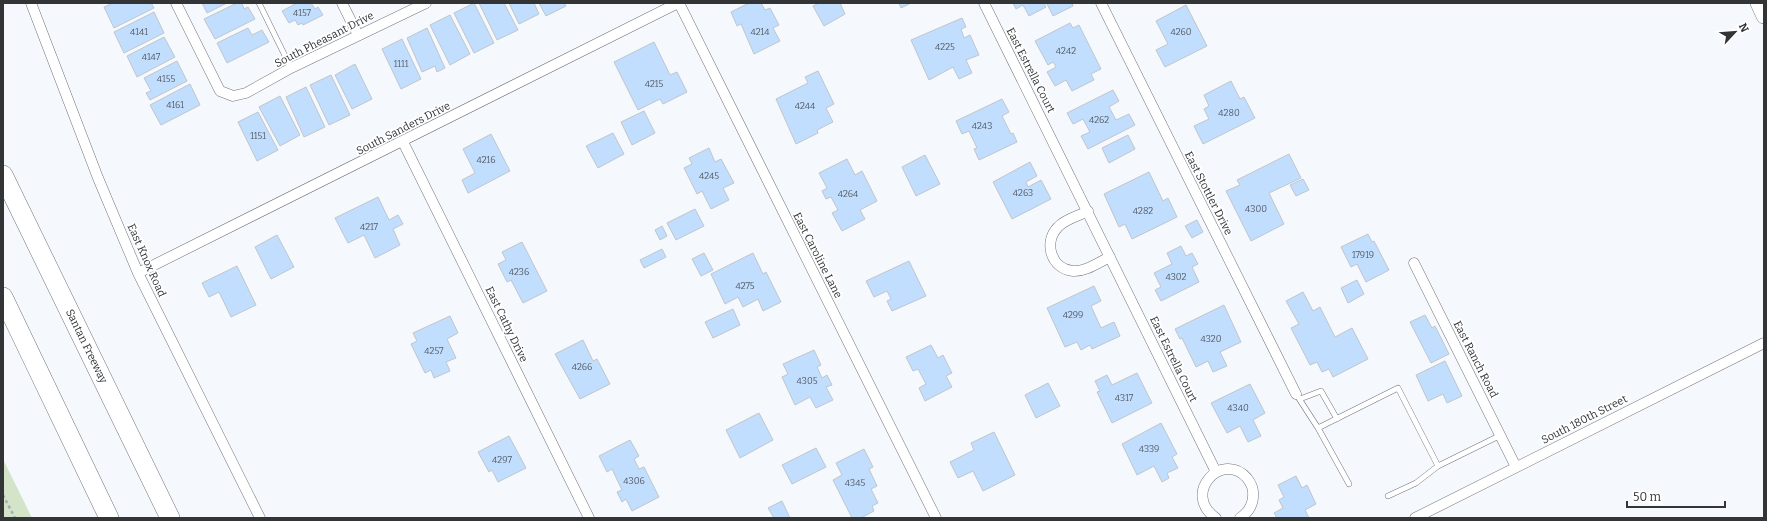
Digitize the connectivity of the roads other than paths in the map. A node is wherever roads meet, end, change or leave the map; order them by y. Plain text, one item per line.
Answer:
1 (31, 3) edge
2 (176, 3) edge
3 (258, 3) edge
4 (342, 3) edge
5 (426, 3) edge
6 (678, 3) edge
7 (984, 3) edge
8 (1101, 3) edge
9 (1758, 3) edge
10 (1764, 16) edge
11 (358, 35) junction
12 (292, 68) junction
13 (403, 142) junction
14 (3, 174) edge
15 (1088, 211) junction
16 (1110, 257) junction
17 (1414, 263) dead end
18 (138, 273) junction
19 (3, 297) edge
20 (1764, 343) edge
21 (1298, 397) junction
22 (1337, 419) junction
23 (1318, 428) junction
24 (1500, 435) junction
25 (1438, 466) junction
26 (1516, 467) junction
27 (1216, 472) junction
28 (1349, 484) dead end
29 (1388, 496) dead end
30 (109, 518) edge
31 (170, 518) edge
32 (260, 518) edge
33 (589, 518) edge
34 (936, 518) edge
35 (1216, 518) edge
36 (1240, 518) edge
37 (1415, 518) edge

1 - 18 street, East Knox Road
2 - 12 street, South Pheasant Drive
3 - 12 lane
4 - 11 street
5 - 11 street, South Pheasant Drive
6 - 13 street, South Sanders Drive
6 - 34 street, East Caroline Lane
7 - 15 street, East Estrella Court
8 - 21 street, East Stottler Drive
9 - 10 main road
11 - 12 street, South Pheasant Drive
13 - 18 street, South Sanders Drive
13 - 33 street, East Cathy Drive
14 - 31 highway, Santan Freeway
15 - 16 street, East Estrella Court
15 - 16 street
16 - 27 street, East Estrella Court
17 - 24 street, East Ranch Road
18 - 32 street, East Knox Road
19 - 30 highway
20 - 26 street, South 180th Street
21 - 22 lane
21 - 23 lane
22 - 23 lane
22 - 25 lane
23 - 28 lane
24 - 25 lane
24 - 26 street, East Ranch Road
25 - 29 lane
26 - 37 street, South 180th Street
27 - 35 street
27 - 36 street

